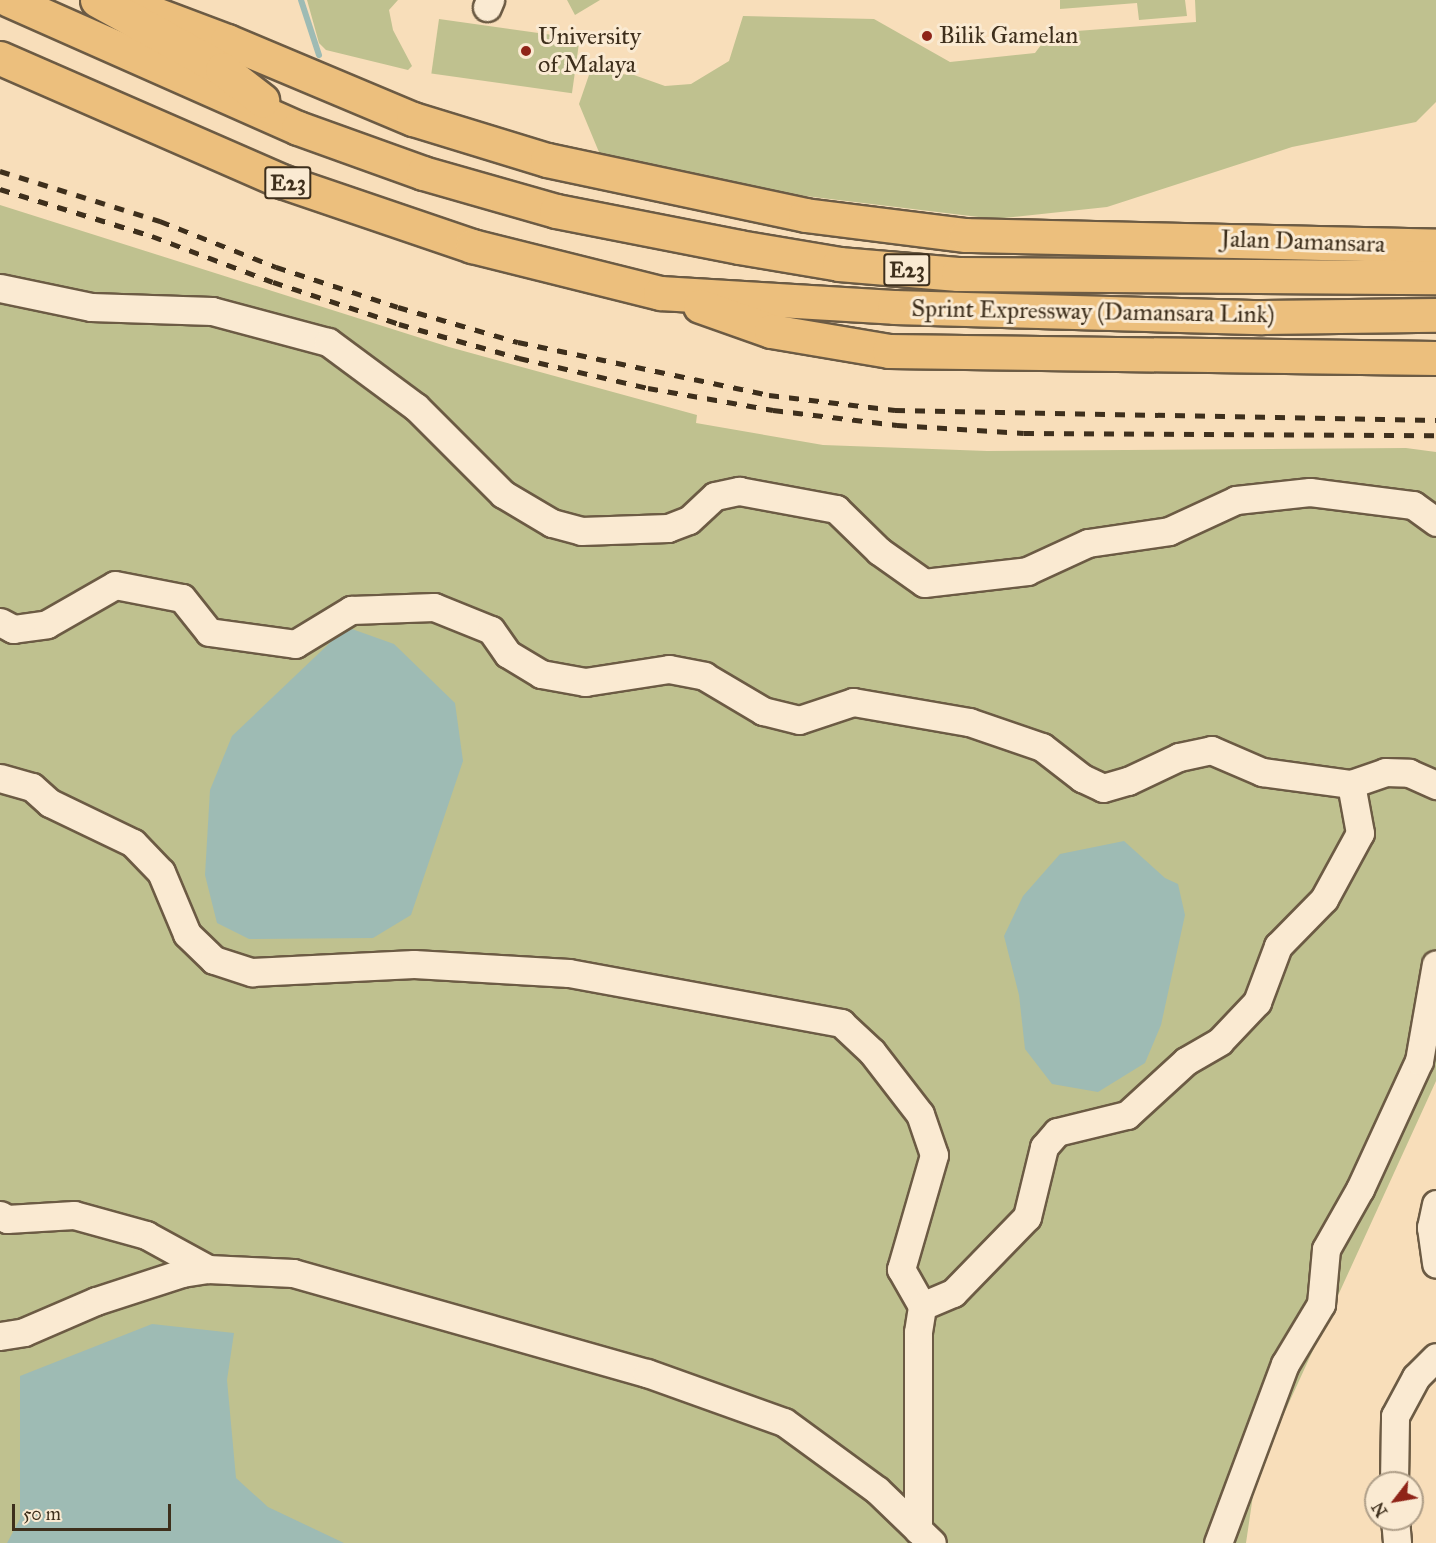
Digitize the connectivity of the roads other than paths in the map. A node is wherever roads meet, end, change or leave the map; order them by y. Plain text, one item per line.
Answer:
1 (9, 0) edge
2 (97, 0) edge
3 (118, 0) edge
4 (0, 58) edge
5 (298, 128) junction
6 (1298, 240) junction
7 (1436, 240) edge
8 (1436, 246) edge
9 (1436, 277) edge
10 (0, 288) edge
11 (660, 293) junction
12 (1436, 315) edge
13 (1436, 358) edge
14 (1436, 522) edge
15 (0, 622) edge
16 (0, 778) edge
17 (1351, 784) junction
18 (1436, 785) edge
19 (1436, 964) edge
20 (1436, 1203) edge
21 (0, 1215) edge
22 (1436, 1264) edge
23 (208, 1269) junction
24 (922, 1306) junction
25 (0, 1336) edge
26 (1436, 1357) edge
27 (1394, 1471) edge
28 (925, 1537) edge
29 (1218, 1543) edge

1 - 5 main road, Sprint Expressway (Damansara Link) / E23
2 - 5 main road
3 - 6 main road, Jalan Damansara
4 - 11 main road, Sprint Expressway (Damansara Link) / E23
5 - 9 main road, Sprint Expressway (Damansara Link) / E23
6 - 7 main road
6 - 8 main road, Jalan Damansara
10 - 14 lane
11 - 12 main road, Sprint Expressway (Damansara Link) / E23
11 - 13 main road
15 - 17 lane
16 - 24 lane
17 - 18 lane
17 - 24 lane
19 - 29 lane
20 - 22 lane
21 - 23 lane
23 - 25 lane
23 - 28 lane
24 - 28 lane
26 - 27 lane

